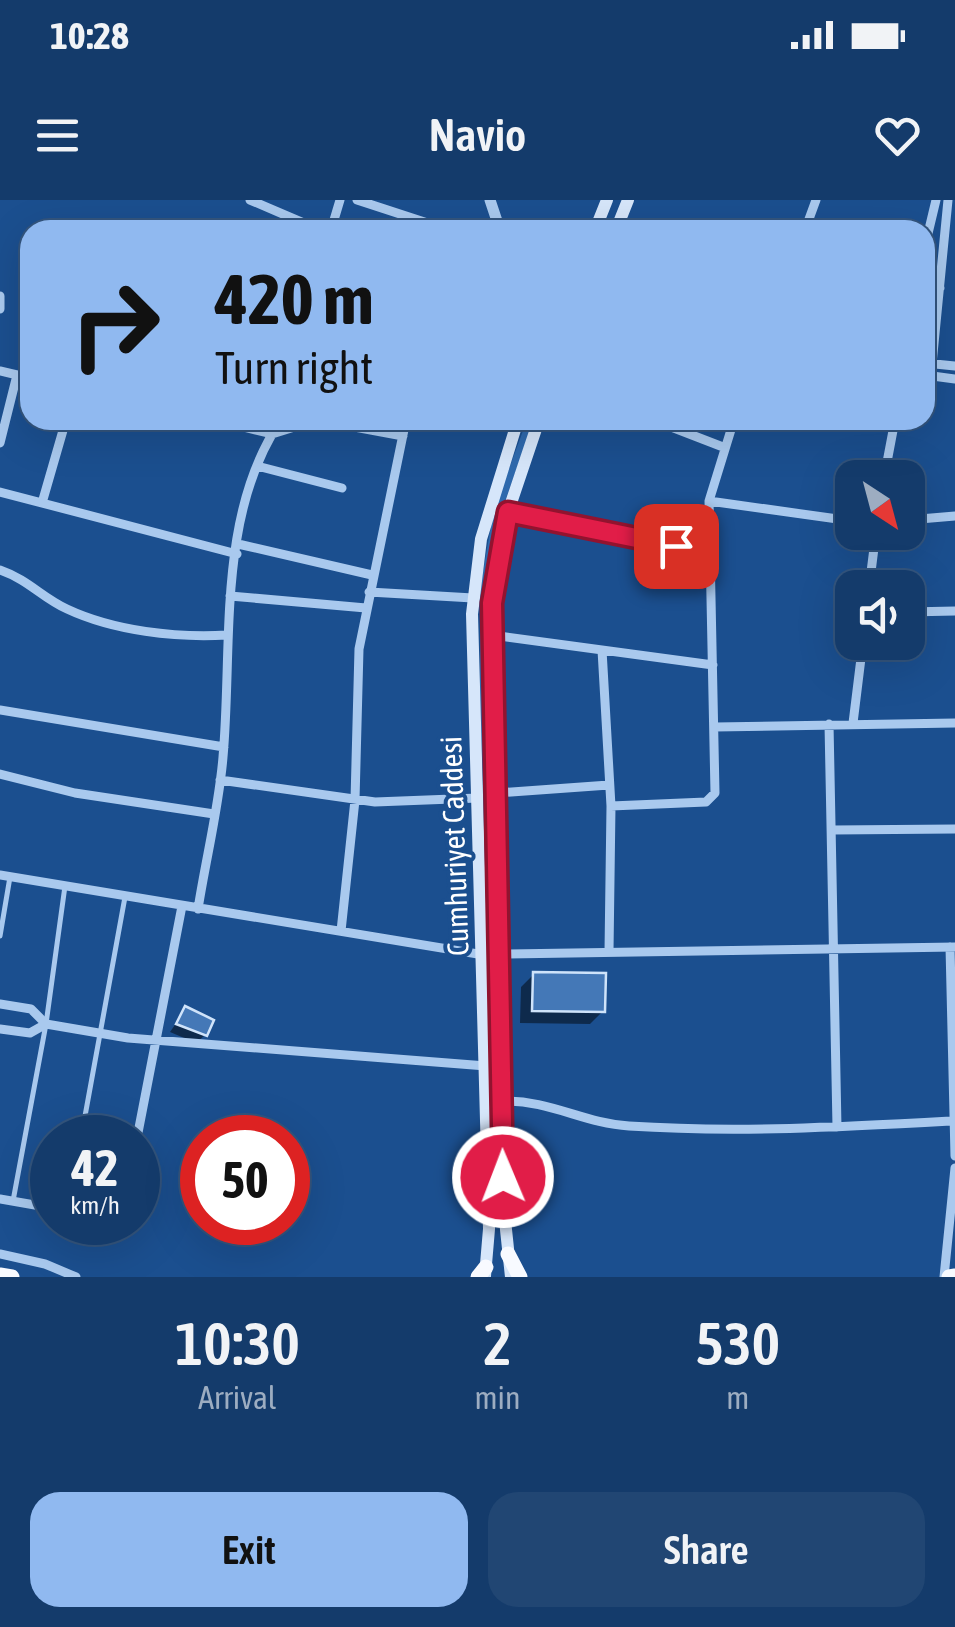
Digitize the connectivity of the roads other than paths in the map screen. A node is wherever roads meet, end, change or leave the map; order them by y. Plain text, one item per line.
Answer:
1 (250, 200) edge
2 (357, 200) edge
3 (948, 200) edge
4 (297, 220) edge
5 (418, 220) edge
6 (935, 286) edge
7 (940, 288) junction
8 (0, 296) edge
9 (0, 309) edge
10 (935, 319) edge
11 (0, 371) edge
12 (17, 375) junction
13 (20, 376) edge
14 (63, 430) edge
15 (255, 430) edge
16 (275, 430) edge
17 (285, 430) edge
18 (371, 430) edge
19 (404, 430) edge
20 (515, 430) edge
21 (537, 430) edge
22 (679, 430) edge
23 (730, 430) edge
24 (893, 430) edge
25 (272, 434) junction
26 (403, 436) junction
27 (0, 444) edge
28 (723, 447) junction
29 (887, 460) edge
30 (256, 466) junction
31 (342, 488) dead end
32 (0, 492) edge
33 (709, 502) junction
34 (42, 503) junction
35 (508, 512) junction
36 (955, 516) edge
37 (835, 518) edge
38 (925, 519) edge
39 (237, 549) junction
40 (710, 553) junction
41 (0, 570) edge
42 (372, 575) junction
43 (369, 592) junction
44 (230, 596) junction
45 (473, 598) junction
46 (366, 608) junction
47 (955, 611) edge
48 (925, 612) edge
49 (228, 635) junction
50 (492, 635) junction
51 (602, 650) junction
52 (860, 660) edge
53 (713, 665) junction
54 (0, 710) edge
55 (853, 723) junction
56 (955, 723) edge
57 (829, 724) junction
58 (715, 726) junction
59 (224, 747) junction
60 (0, 774) edge
61 (220, 780) junction
62 (609, 785) junction
63 (497, 793) junction
64 (478, 798) junction
65 (355, 800) junction
66 (610, 806) junction
67 (214, 814) junction
68 (833, 830) junction
69 (955, 830) edge
70 (5, 876) edge
71 (65, 886) junction
72 (125, 896) junction
73 (182, 906) junction
74 (198, 908) junction
75 (341, 931) junction
76 (0, 936) edge
77 (952, 947) edge
78 (833, 948) junction
79 (609, 950) junction
80 (500, 954) junction
81 (484, 955) junction
82 (0, 1004) edge
83 (46, 1024) junction
84 (0, 1030) edge
85 (100, 1033) junction
86 (155, 1040) junction
87 (486, 1066) junction
88 (502, 1101) junction
89 (85, 1115) edge
90 (140, 1115) edge
91 (952, 1121) junction
92 (838, 1127) junction
93 (955, 1156) edge
94 (955, 1168) edge
95 (0, 1199) edge
96 (13, 1202) junction
97 (30, 1205) edge
98 (0, 1254) edge
99 (508, 1254) junction
100 (0, 1274) edge
101 (482, 1274) edge
102 (12, 1277) edge
103 (76, 1277) edge
104 (511, 1277) edge
105 (520, 1277) edge
106 (949, 1277) edge

1 - 4 street
2 - 5 street
3 - 7 street
6 - 7 street
7 - 10 street
8 - 9 street
11 - 12 street
12 - 13 street
12 - 27 street
14 - 34 street
15 - 25 street
16 - 25 street
17 - 25 street
18 - 26 street
19 - 26 street
20 - 45 main road, Cumhuriyet Caddesi
21 - 35 main road, Cumhuriyet Caddesi
22 - 28 street
23 - 28 street
24 - 29 street
25 - 30 street
26 - 42 street
28 - 33 street
30 - 31 street
30 - 39 street
32 - 34 street
33 - 37 street
33 - 40 street
34 - 39 street
35 - 40 street
35 - 50 main road, Cumhuriyet Caddesi
36 - 38 street
39 - 42 street
39 - 44 street
40 - 53 street
41 - 49 street
42 - 43 street
43 - 45 street
43 - 46 street
44 - 46 street
44 - 49 street
45 - 64 main road, Cumhuriyet Caddesi
46 - 65 street
47 - 48 street
49 - 59 street
50 - 51 street
50 - 63 main road, Cumhuriyet Caddesi
51 - 53 street
51 - 62 street
52 - 55 street
53 - 58 street
54 - 59 street
55 - 56 street
55 - 57 street
57 - 58 street
57 - 68 street
58 - 66 street
59 - 61 street
60 - 67 street
61 - 65 street
61 - 67 street
62 - 63 street
62 - 66 street
63 - 80 main road, Cumhuriyet Caddesi
64 - 65 street
64 - 81 main road, Cumhuriyet Caddesi
65 - 75 street
66 - 79 street
67 - 74 street
68 - 69 street
68 - 78 street
70 - 71 street
70 - 76 lane
71 - 72 street
71 - 83 lane
72 - 73 street
72 - 85 lane
73 - 74 street
73 - 86 street
74 - 75 street
75 - 81 street
77 - 78 street
77 - 91 street
78 - 79 street
78 - 92 street
79 - 80 street
80 - 81 main road
80 - 88 main road, Cumhuriyet Caddesi
81 - 87 main road, Cumhuriyet Caddesi
82 - 83 street
83 - 84 street
83 - 85 street
83 - 96 lane
85 - 86 street
85 - 89 lane
86 - 87 street
86 - 90 street
87 - 101 main road, Cumhuriyet Caddesi
88 - 92 street
88 - 99 main road, Cumhuriyet Caddesi
91 - 92 street
91 - 93 street
94 - 106 street
95 - 96 street
96 - 97 street
98 - 103 street
99 - 104 main road, Cumhuriyet Caddesi
99 - 105 highway
100 - 102 highway

